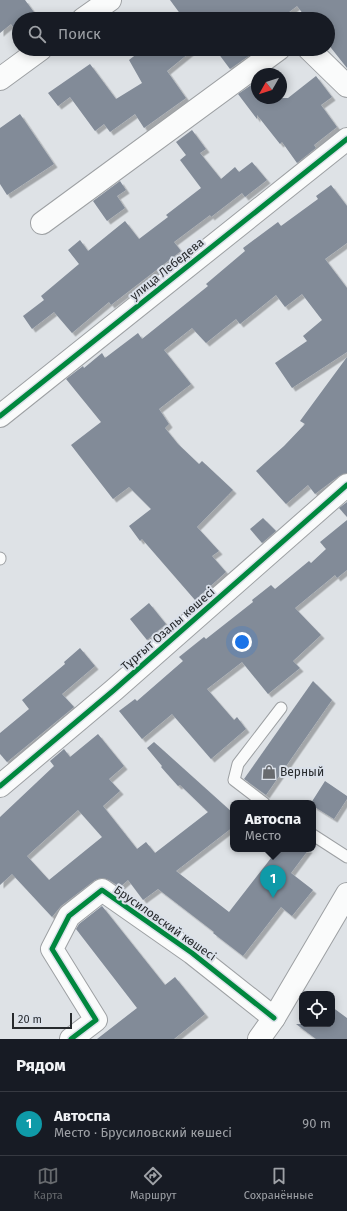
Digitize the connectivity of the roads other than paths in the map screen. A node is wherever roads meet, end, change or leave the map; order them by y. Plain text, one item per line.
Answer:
1 (110, 0) edge
2 (93, 12) edge
3 (31, 56) edge
4 (269, 56) edge
5 (316, 56) edge
6 (0, 78) edge
7 (347, 86) edge
8 (347, 139) edge
9 (42, 223) dead end
10 (0, 416) edge
11 (347, 485) edge
12 (281, 708) dead end
13 (0, 786) edge
14 (260, 800) edge
15 (316, 837) edge
16 (347, 857) edge
17 (347, 894) edge
18 (274, 1018) junction
19 (71, 1039) edge
20 (259, 1039) edge

1 - 2 street
3 - 6 street
4 - 9 street
5 - 7 street
8 - 10 street, улица Лебедева
11 - 13 street, Тұрғыт Озалы көшесі
12 - 14 lane
15 - 16 lane
17 - 18 street
18 - 19 street, Брусиловский көшесі
18 - 20 street

